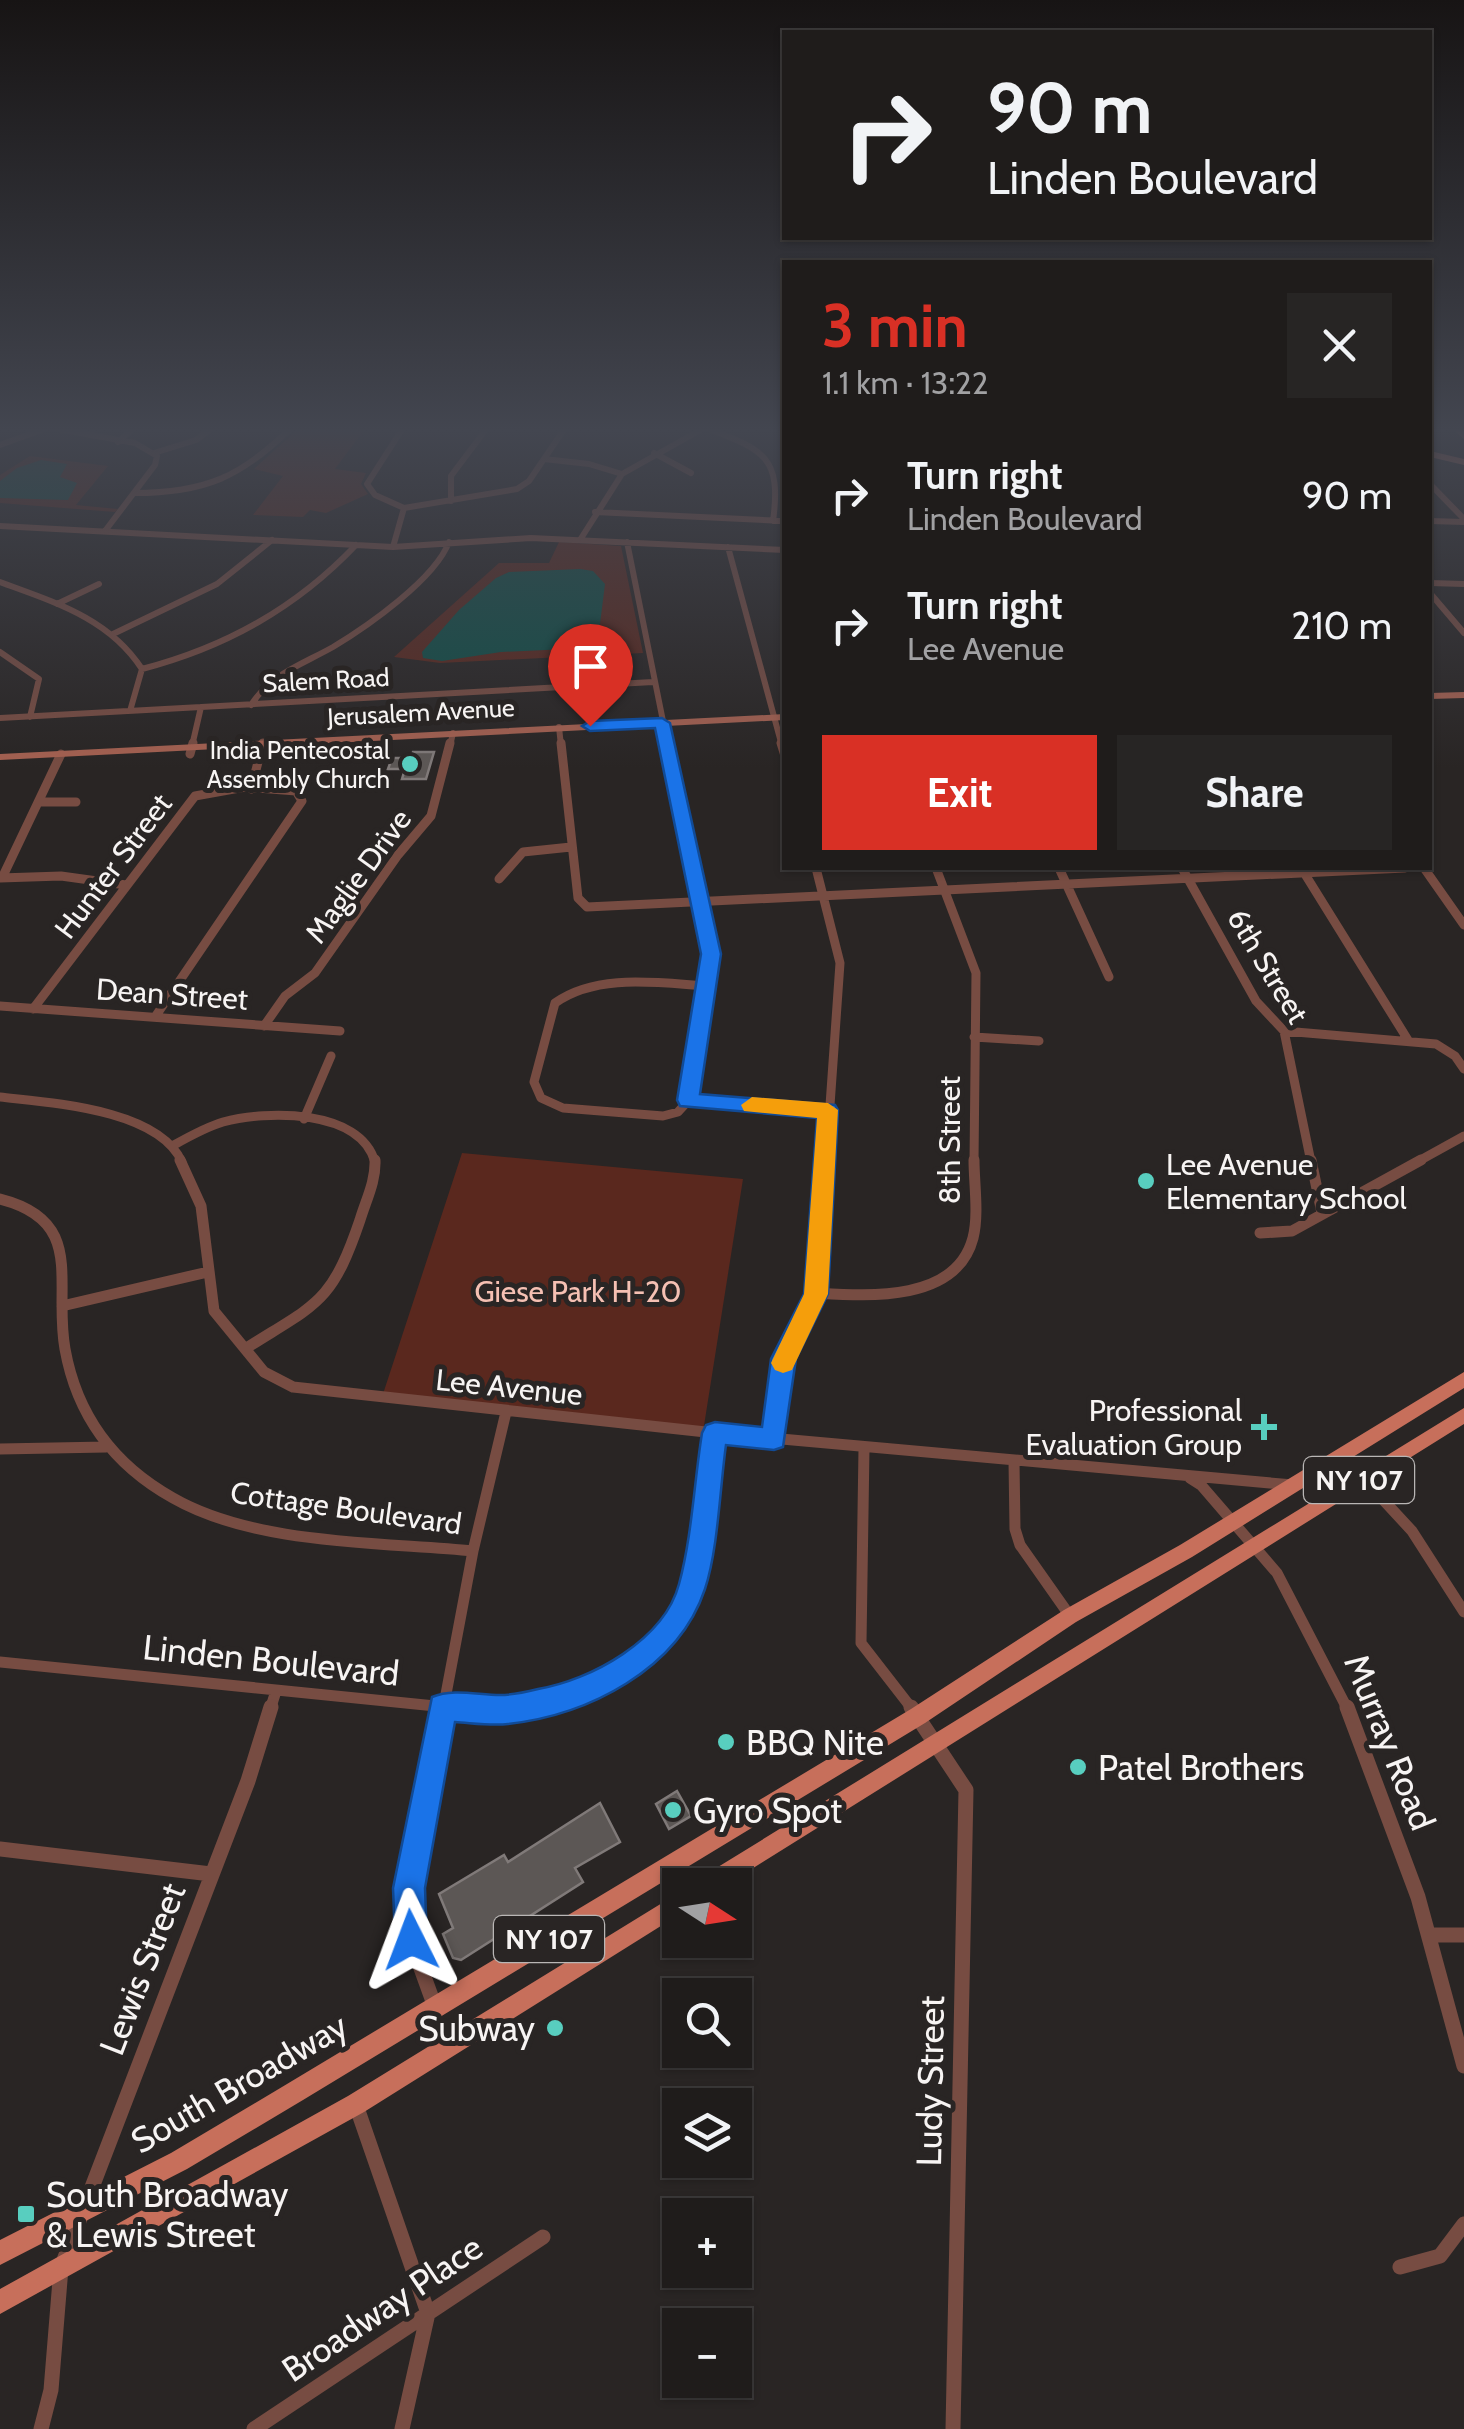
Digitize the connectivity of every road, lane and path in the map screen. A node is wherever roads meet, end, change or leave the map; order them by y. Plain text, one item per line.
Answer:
1 (271, 541) edge
2 (295, 541) edge
3 (395, 541) edge
4 (457, 541) edge
5 (612, 541) edge
6 (449, 542) junction
7 (628, 542) junction
8 (356, 545) junction
9 (394, 546) junction
10 (728, 547) junction
11 (782, 550) edge
12 (0, 582) edge
13 (1435, 583) edge
14 (99, 584) dead end
15 (1464, 584) edge
16 (1432, 595) edge
17 (56, 604) junction
18 (1464, 632) edge
19 (113, 634) junction
20 (0, 652) edge
21 (142, 668) junction
22 (654, 682) junction
23 (1464, 695) edge
24 (1432, 696) edge
25 (251, 704) junction
26 (201, 708) junction
27 (130, 711) junction
28 (30, 717) junction
29 (0, 718) edge
30 (780, 722) edge
31 (662, 726) junction
32 (559, 730) junction
33 (452, 736) junction
34 (262, 747) junction
35 (191, 751) junction
36 (60, 758) junction
37 (0, 761) edge
38 (251, 789) junction
39 (40, 802) junction
40 (76, 802) dead end
41 (571, 847) junction
42 (817, 870) edge
43 (937, 870) edge
44 (1060, 870) edge
45 (1183, 870) edge
46 (1302, 870) edge
47 (1425, 870) edge
48 (1, 878) edge
49 (1188, 878) junction
50 (498, 879) dead end
51 (126, 885) junction
52 (1067, 885) junction
53 (945, 891) junction
54 (824, 897) junction
55 (700, 903) junction
56 (1464, 925) edge
57 (1109, 977) dead end
58 (707, 986) junction
59 (0, 1006) edge
60 (32, 1009) junction
61 (155, 1018) junction
62 (264, 1026) junction
63 (340, 1031) dead end
64 (1284, 1031) junction
65 (974, 1037) junction
66 (1408, 1040) junction
67 (1038, 1041) dead end
68 (331, 1056) dead end
69 (1464, 1068) edge
70 (0, 1097) edge
71 (688, 1100) junction
72 (828, 1110) junction
73 (304, 1119) junction
74 (1464, 1136) edge
75 (174, 1144) junction
76 (0, 1200) edge
77 (1322, 1213) junction
78 (1260, 1232) dead end
79 (208, 1272) junction
80 (816, 1294) junction
81 (62, 1306) junction
82 (245, 1349) junction
83 (1464, 1379) edge
84 (506, 1412) junction
85 (1464, 1414) edge
86 (715, 1433) junction
87 (774, 1439) junction
88 (106, 1446) junction
89 (864, 1448) junction
90 (0, 1449) edge
91 (1014, 1462) junction
92 (1188, 1477) junction
93 (1363, 1478) junction
94 (1294, 1485) junction
95 (1232, 1522) junction
96 (1254, 1546) junction
97 (473, 1551) junction
98 (1464, 1612) edge
99 (1070, 1616) junction
100 (0, 1662) edge
101 (276, 1691) junction
102 (443, 1707) junction
103 (918, 1716) junction
104 (936, 1742) junction
105 (0, 1849) edge
106 (734, 1868) edge
107 (211, 1874) junction
108 (662, 1913) edge
109 (1430, 1935) junction
110 (1464, 1935) edge
111 (435, 2008) junction
112 (1464, 2066) edge
113 (356, 2104) junction
114 (83, 2211) junction
115 (1464, 2224) edge
116 (543, 2236) dead end
117 (0, 2253) edge
118 (1400, 2267) dead end
119 (61, 2268) junction
120 (0, 2302) edge
121 (428, 2313) junction
122 (41, 2429) edge
123 (254, 2429) edge
124 (402, 2429) edge
125 (953, 2429) edge

1 - 19 street
2 - 8 street
3 - 9 street
4 - 6 street
5 - 7 street
6 - 9 street
6 - 25 street
7 - 10 street
7 - 22 street
8 - 9 street
8 - 21 street
10 - 11 street
10 - 30 street
12 - 17 street
13 - 15 street
14 - 17 street
16 - 18 street
17 - 19 street
19 - 21 street
20 - 28 street
21 - 27 street
22 - 25 street, Salem Road
22 - 31 street
23 - 24 main road
25 - 26 street, Salem Road
26 - 27 street, Salem Road
26 - 35 street
27 - 28 street, Salem Road
28 - 29 street, Salem Road
30 - 31 main road, Jerusalem Avenue
31 - 32 main road, Jerusalem Avenue
31 - 55 street
32 - 33 main road, Jerusalem Avenue
32 - 41 street
33 - 34 main road, Jerusalem Avenue
33 - 62 street, Maglie Drive
34 - 35 main road, Jerusalem Avenue
34 - 38 street
35 - 36 main road, Jerusalem Avenue
36 - 37 main road, Jerusalem Avenue
36 - 39 street
38 - 51 street, Hunter Street
38 - 61 street, Hunter Street
39 - 40 street
39 - 48 street
41 - 50 street
41 - 55 street
42 - 54 street
43 - 53 street, 8th Street
44 - 52 street
45 - 49 street, 6th Street
46 - 49 street
46 - 66 street
47 - 56 street
48 - 51 street
49 - 52 street
49 - 64 street, 6th Street
51 - 60 street, Hunter Street
52 - 53 street
52 - 57 street
53 - 54 street
53 - 65 street, 8th Street
54 - 55 street
54 - 72 street
55 - 58 street
58 - 71 street
58 - 71 street
59 - 60 street, Dean Street
60 - 61 street, Dean Street
61 - 62 street, Dean Street
62 - 63 street, Dean Street
64 - 66 street
64 - 77 street, 6th Street
65 - 67 street
65 - 80 street, 8th Street
66 - 69 street
68 - 73 street
70 - 75 street
71 - 72 street
72 - 80 street
73 - 75 street
73 - 82 street
74 - 77 street
75 - 79 street, Lee Avenue
76 - 81 street, Cottage Boulevard
77 - 78 street
79 - 81 street
79 - 82 street, Lee Avenue
80 - 87 street
81 - 88 street, Cottage Boulevard
82 - 84 street, Lee Avenue
83 - 94 main road, NY 107
84 - 86 street, Lee Avenue
84 - 97 street
85 - 93 main road, NY 107
86 - 87 street, Lee Avenue
86 - 102 street, Linden Boulevard
87 - 89 street, Lee Avenue
88 - 90 street
88 - 97 street, Cottage Boulevard
89 - 91 street, Lee Avenue
89 - 103 street, Ludy Street
91 - 92 street, Lee Avenue
91 - 99 street
92 - 94 street, Lee Avenue
92 - 95 street
93 - 96 main road, NY 107
93 - 98 street
94 - 95 main road, NY 107
95 - 96 street, Murray Road
95 - 99 main road, NY 107
96 - 104 main road, NY 107
96 - 109 street, Murray Road
97 - 102 street
99 - 103 main road, NY 107
100 - 101 street, Linden Boulevard
101 - 102 street, Linden Boulevard
101 - 107 street, Lewis Street
102 - 111 street
103 - 104 street, Ludy Street
103 - 111 main road, South Broadway / NY 107
104 - 106 main road, NY 107
104 - 125 street, Ludy Street
105 - 107 street
107 - 114 street, Lewis Street
108 - 113 main road, NY 107
109 - 110 street
109 - 112 street, Murray Road
111 - 114 main road, South Broadway / NY 107
113 - 119 main road, NY 107
113 - 121 street
114 - 117 main road, South Broadway / NY 107
114 - 119 street, Lewis Street
115 - 118 street
116 - 121 street, Broadway Place
119 - 120 main road, NY 107
119 - 122 street, Lewis Street
121 - 123 street, Broadway Place
121 - 124 street

